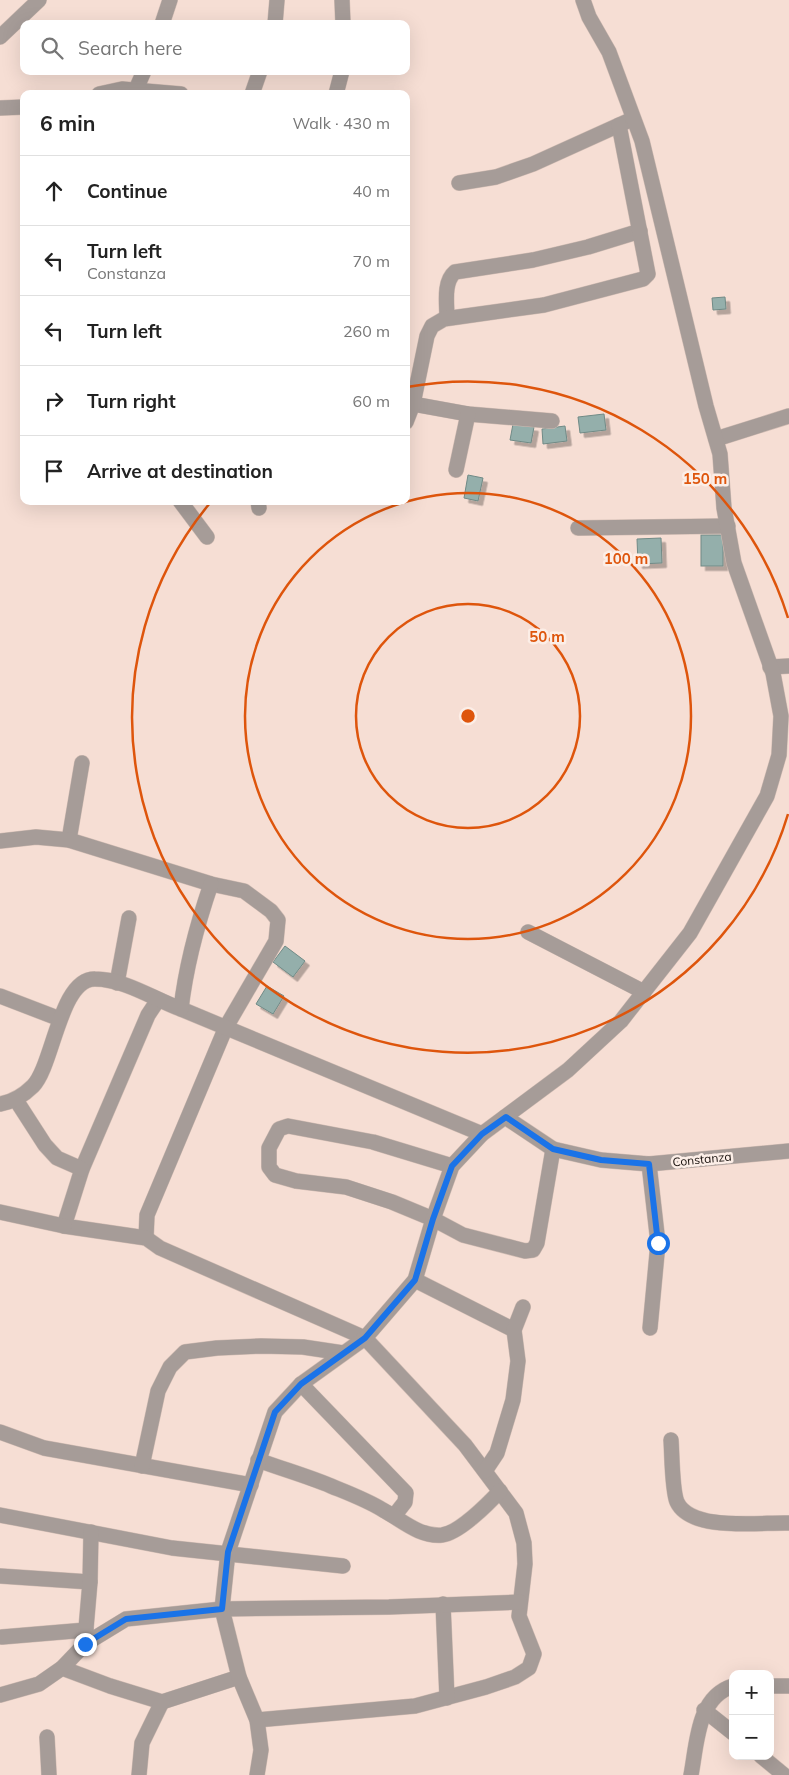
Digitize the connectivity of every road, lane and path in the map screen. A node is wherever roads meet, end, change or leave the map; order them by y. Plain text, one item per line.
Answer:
1 (39, 0) edge
2 (170, 0) edge
3 (277, 0) edge
4 (342, 0) edge
5 (583, 0) edge
6 (163, 20) edge
7 (275, 20) edge
8 (343, 20) edge
9 (0, 37) edge
10 (142, 75) edge
11 (259, 75) edge
12 (341, 75) edge
13 (135, 90) edge
14 (253, 90) edge
15 (337, 90) edge
16 (20, 107) edge
17 (0, 108) edge
18 (634, 118) junction
19 (619, 125) junction
20 (458, 183) dead end
21 (640, 231) junction
22 (447, 318) junction
23 (412, 404) junction
24 (410, 410) edge
25 (468, 414) junction
26 (789, 416) edge
27 (552, 420) dead end
28 (716, 439) junction
29 (456, 470) dead end
30 (183, 505) edge
31 (728, 526) junction
32 (578, 528) dead end
33 (207, 537) dead end
34 (770, 666) junction
35 (789, 666) edge
36 (785, 734) edge
37 (82, 764) dead end
38 (69, 840) junction
39 (0, 842) edge
40 (211, 884) junction
41 (129, 918) dead end
42 (528, 932) dead end
43 (117, 983) junction
44 (644, 992) junction
45 (0, 996) edge
46 (158, 1000) junction
47 (181, 1009) junction
48 (60, 1019) junction
49 (226, 1027) junction
50 (16, 1100) junction
51 (0, 1104) edge
52 (506, 1117) junction
53 (482, 1134) junction
54 (553, 1149) junction
55 (789, 1151) edge
56 (649, 1164) junction
57 (452, 1166) junction
58 (82, 1169) junction
59 (0, 1212) edge
60 (433, 1219) junction
61 (64, 1226) junction
62 (146, 1238) junction
63 (415, 1280) junction
64 (523, 1307) dead end
65 (650, 1328) dead end
66 (514, 1330) junction
67 (365, 1338) junction
68 (343, 1353) junction
69 (301, 1384) junction
70 (0, 1432) edge
71 (671, 1440) dead end
72 (258, 1460) junction
73 (142, 1466) junction
74 (485, 1471) junction
75 (251, 1485) junction
76 (500, 1491) junction
77 (0, 1515) edge
78 (394, 1516) junction
79 (789, 1523) edge
80 (91, 1532) junction
81 (228, 1552) junction
82 (343, 1566) dead end
83 (0, 1576) edge
84 (90, 1582) junction
85 (520, 1602) junction
86 (443, 1604) junction
87 (222, 1609) junction
88 (2, 1637) dead end
89 (85, 1637) junction
90 (62, 1668) junction
91 (239, 1676) junction
92 (774, 1686) edge
93 (789, 1686) edge
94 (729, 1688) edge
95 (0, 1695) edge
96 (447, 1698) junction
97 (162, 1702) junction
98 (704, 1710) junction
99 (257, 1720) junction
100 (729, 1730) edge
101 (47, 1737) dead end
102 (766, 1760) edge
103 (49, 1775) edge
104 (139, 1775) edge
105 (257, 1775) edge
106 (692, 1775) edge
107 (784, 1775) edge

1 - 9 street
2 - 6 street
3 - 7 street
4 - 8 street
5 - 18 street
10 - 13 street
11 - 14 street
12 - 15 street
16 - 17 street
18 - 19 street
18 - 28 street
19 - 20 street
19 - 21 street
21 - 22 street
21 - 22 street
22 - 23 street
23 - 24 street
23 - 25 street
25 - 27 street
25 - 29 street
26 - 28 street
28 - 31 street
30 - 33 street
31 - 32 street
31 - 34 street
34 - 35 street
34 - 36 street
36 - 44 street
37 - 38 street
38 - 39 street
38 - 40 street
40 - 47 street
40 - 49 street
41 - 43 street
42 - 44 street
43 - 46 street
43 - 48 street
44 - 52 street
45 - 48 street
46 - 47 street
46 - 58 street
47 - 49 street
48 - 50 street
49 - 53 street
49 - 62 street
50 - 51 street
50 - 58 street
52 - 53 street
52 - 54 street, Constanza
53 - 57 street
54 - 56 street, Constanza
54 - 60 street
55 - 56 street, Constanza
56 - 65 street
57 - 60 street
57 - 60 street
58 - 61 street
59 - 61 street
60 - 63 street
61 - 62 street
62 - 67 street
63 - 66 street
63 - 67 street
64 - 66 street
66 - 74 street
67 - 68 street
67 - 74 street
68 - 69 street
68 - 73 street
69 - 72 street
69 - 78 street
70 - 73 street
71 - 79 street
72 - 75 street
72 - 78 street
73 - 75 street
74 - 76 street
75 - 81 street
76 - 78 street
76 - 85 street
77 - 80 street
80 - 81 street
80 - 84 street
81 - 82 street
81 - 87 street
83 - 84 street
84 - 89 street
85 - 86 street
85 - 96 street
86 - 87 street
86 - 96 street
87 - 89 street
87 - 91 street
88 - 89 street
89 - 90 street
90 - 95 street
90 - 97 street
91 - 97 street
91 - 99 street
92 - 93 street
94 - 98 street
96 - 99 street
97 - 104 street
98 - 100 street
98 - 106 street
99 - 105 street
101 - 103 street
102 - 107 street

